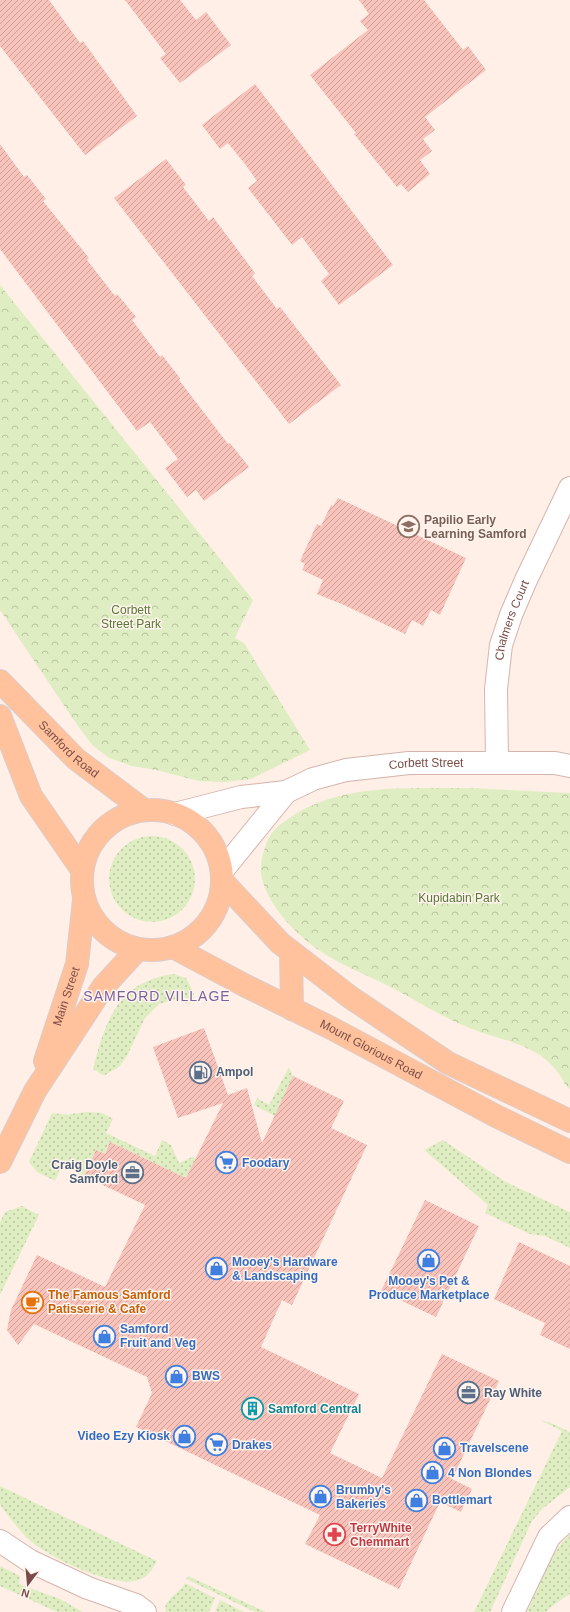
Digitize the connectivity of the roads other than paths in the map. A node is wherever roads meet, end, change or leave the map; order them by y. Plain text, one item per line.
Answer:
1 (570, 488) edge
2 (0, 681) edge
3 (0, 716) edge
4 (497, 762) junction
5 (570, 766) edge
6 (286, 792) junction
7 (144, 810) junction
8 (175, 814) junction
9 (82, 870) junction
10 (222, 877) junction
11 (84, 900) junction
12 (173, 947) junction
13 (138, 949) junction
14 (291, 952) junction
15 (292, 1009) junction
16 (35, 1091) junction
17 (570, 1121) edge
18 (570, 1152) edge
19 (0, 1162) edge
20 (570, 1517) edge
21 (0, 1541) edge
22 (145, 1612) edge
23 (513, 1612) edge

1 - 4 street, Chalmers Court
2 - 7 main road, Samford Road
3 - 9 main road
4 - 5 street, Corbett Street
4 - 6 street, Corbett Street
6 - 8 street, Corbett Street
6 - 10 street, Corbett Street
7 - 8 main road
7 - 9 main road
8 - 10 main road
9 - 11 main road
10 - 12 main road
10 - 14 main road
11 - 13 main road
11 - 16 main road, Main Street
12 - 13 main road
12 - 15 main road, Mount Glorious Road
13 - 16 main road, Main Street
14 - 15 main road
14 - 17 main road
15 - 18 main road, Mount Glorious Road
16 - 19 main road, Main Street
20 - 23 street
21 - 22 street

